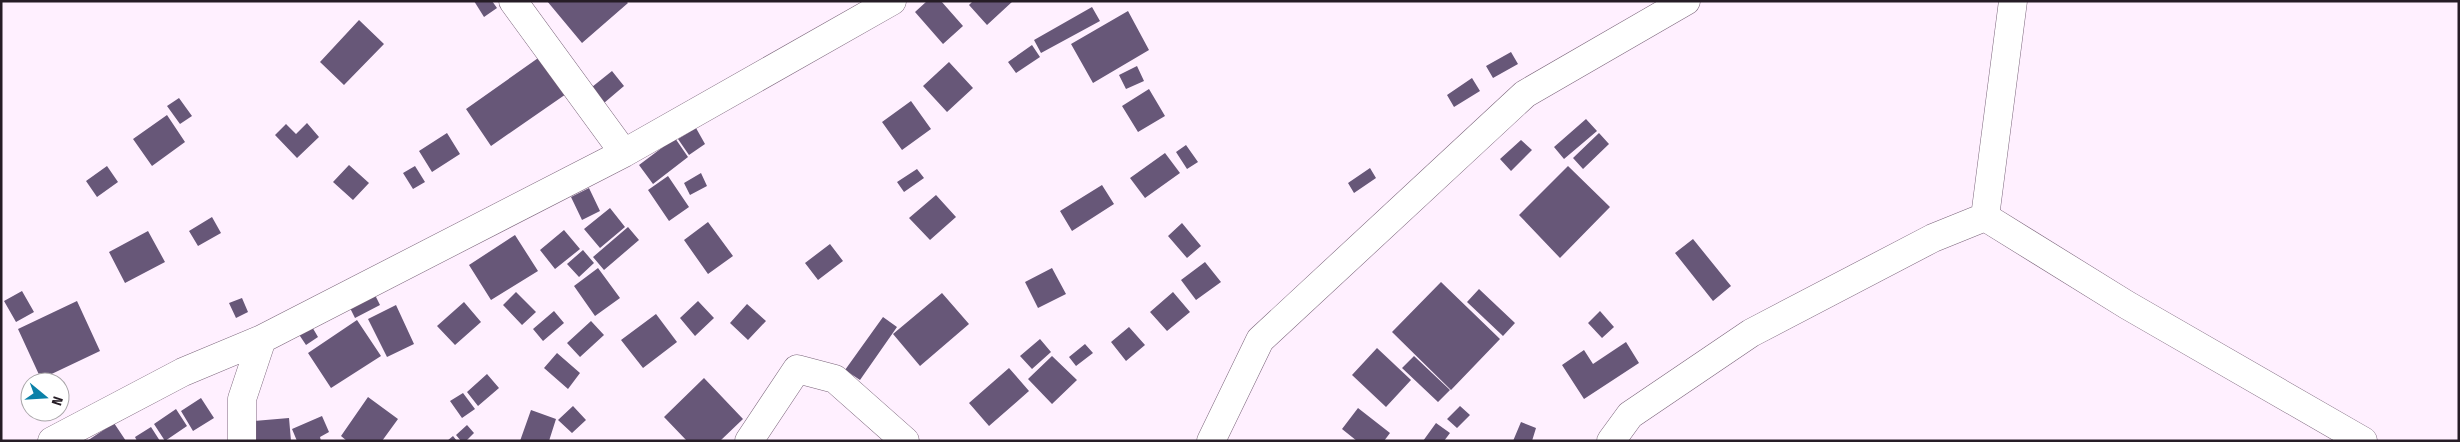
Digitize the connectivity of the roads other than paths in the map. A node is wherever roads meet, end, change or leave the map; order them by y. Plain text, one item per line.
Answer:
1 (513, 1) edge
2 (892, 1) edge
3 (1686, 1) edge
4 (2013, 1) edge
5 (624, 153) junction
6 (1985, 217) junction
7 (262, 339) junction
8 (52, 441) edge
9 (242, 441) edge
10 (749, 441) edge
11 (905, 441) edge
12 (1211, 441) edge
13 (1611, 441) edge
14 (2363, 441) edge

1 - 5 street
2 - 5 street
3 - 12 street
4 - 6 street
5 - 7 street
6 - 13 street
6 - 14 street
7 - 8 street
7 - 9 street
10 - 11 street

